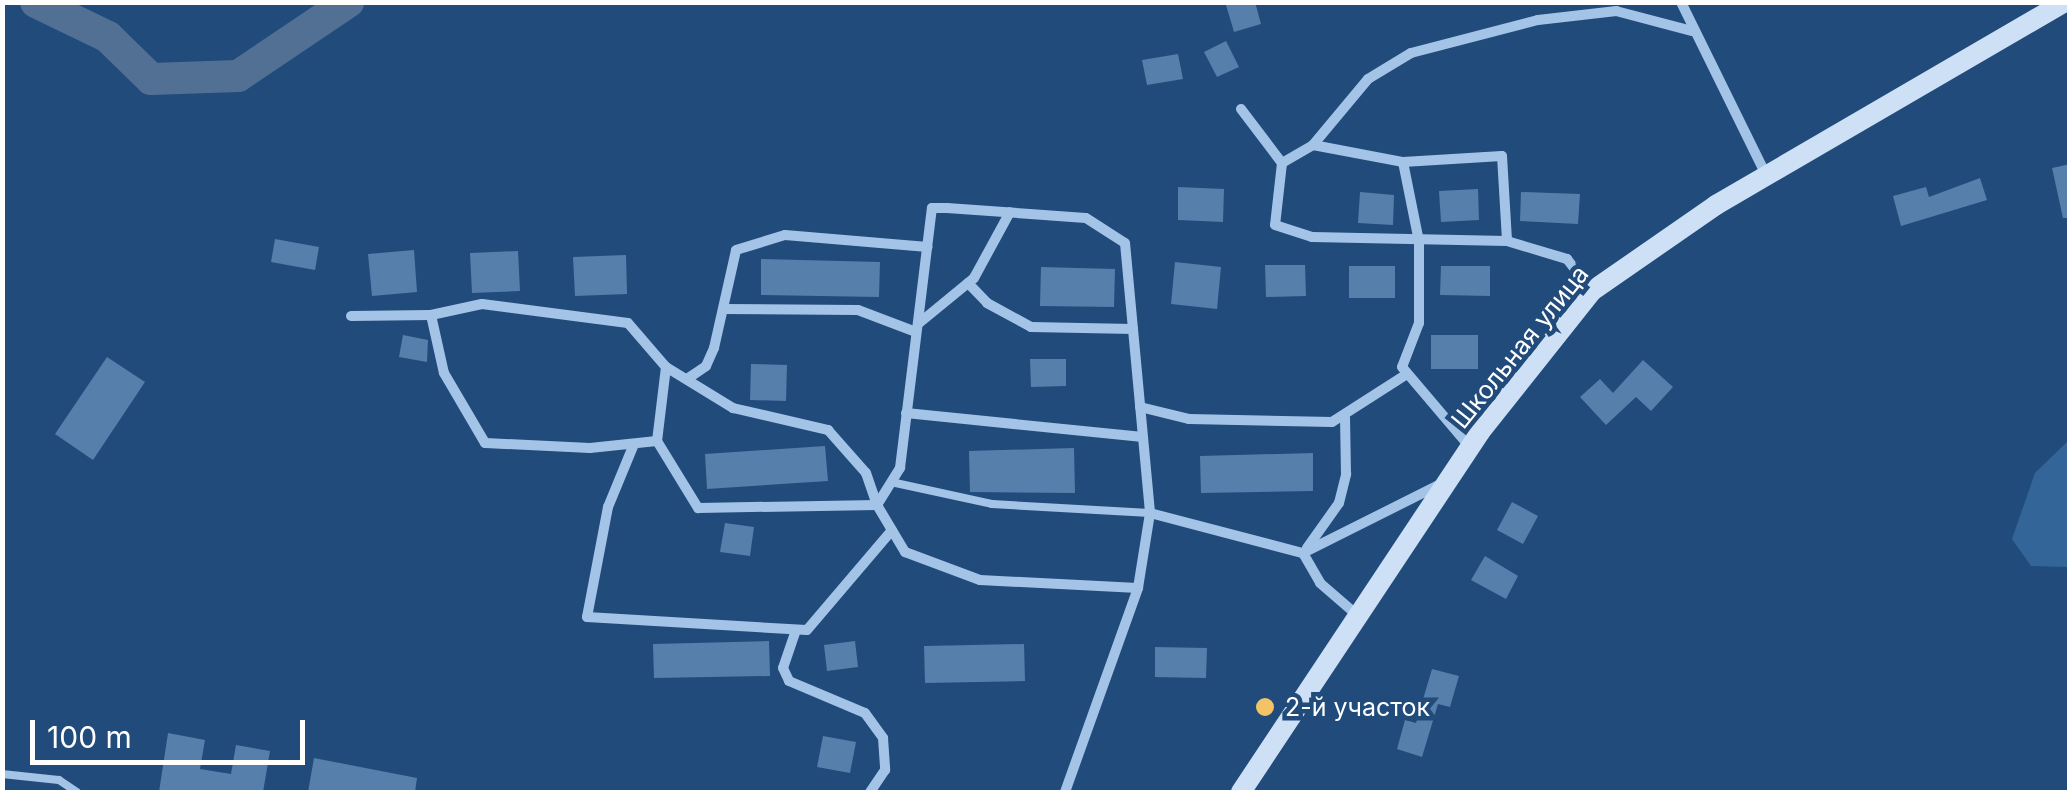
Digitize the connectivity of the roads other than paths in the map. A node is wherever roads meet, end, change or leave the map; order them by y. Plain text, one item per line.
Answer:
1 (1681, 2) edge
2 (2064, 2) edge
3 (1692, 32) junction
4 (1241, 109) dead end
5 (1313, 144) junction
6 (1404, 162) junction
7 (1282, 164) junction
8 (1766, 175) junction
9 (1010, 212) junction
10 (1419, 241) junction
11 (1507, 241) junction
12 (927, 247) junction
13 (968, 284) junction
14 (1592, 291) junction
15 (723, 309) junction
16 (431, 314) junction
17 (351, 316) dead end
18 (917, 328) junction
19 (1133, 329) junction
20 (666, 367) junction
21 (1407, 374) junction
22 (688, 378) junction
23 (1140, 408) junction
24 (906, 413) junction
25 (1346, 418) junction
26 (1143, 437) junction
27 (658, 441) junction
28 (634, 444) junction
29 (1470, 447) junction
30 (891, 482) junction
31 (1446, 482) junction
32 (877, 506) junction
33 (1150, 513) junction
34 (892, 530) junction
35 (1304, 553) junction
36 (1138, 588) junction
37 (1357, 615) junction
38 (796, 630) junction
39 (2, 774) edge
40 (77, 792) edge
41 (870, 792) edge
42 (1065, 792) edge
43 (1241, 792) edge

1 - 3 street
2 - 8 street, Школьная улица
3 - 5 street
3 - 8 street
4 - 7 street
5 - 6 street
5 - 7 street
6 - 10 street
6 - 11 street
7 - 10 street
8 - 14 street, Школьная улица
9 - 12 street
9 - 13 street
9 - 19 street
10 - 11 street
10 - 21 street
11 - 14 street
12 - 15 street
12 - 18 street
13 - 18 street
13 - 19 street
14 - 29 street, Школьная улица
15 - 18 street
15 - 22 street
16 - 17 street
16 - 20 street
16 - 28 street
18 - 24 street
19 - 23 street
20 - 22 street
20 - 27 street
21 - 25 street
21 - 29 street
22 - 32 street
23 - 25 street
23 - 26 street
24 - 26 street
24 - 30 street
25 - 35 street
26 - 33 street
27 - 28 street
27 - 32 street
28 - 38 street
29 - 31 street, Школьная улица
30 - 32 street
30 - 33 lane
31 - 35 street
31 - 37 street, Школьная улица
32 - 34 street
33 - 35 street
33 - 36 street
34 - 36 street
34 - 38 street
35 - 37 street
36 - 42 street
37 - 43 street, Школьная улица
38 - 41 street
39 - 40 lane

